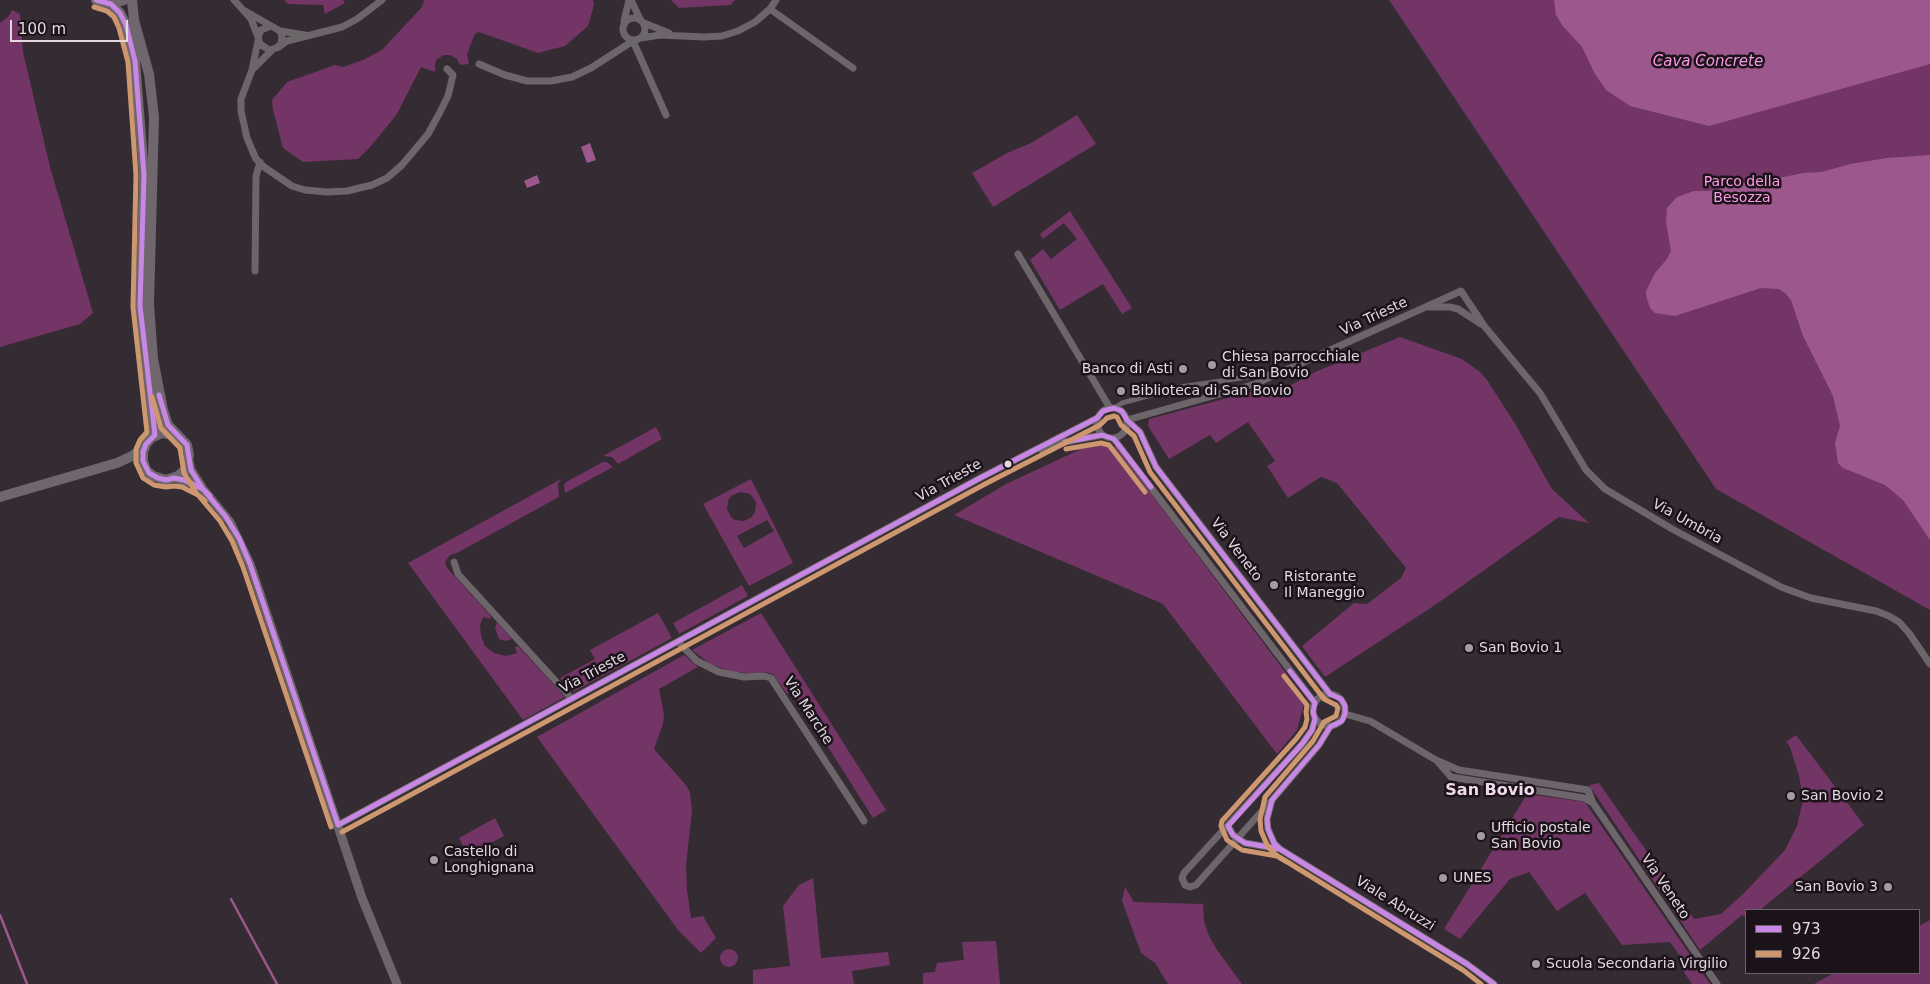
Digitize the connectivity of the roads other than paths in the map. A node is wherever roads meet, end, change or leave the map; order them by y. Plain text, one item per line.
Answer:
1 (96, 0) edge
2 (124, 0) edge
3 (132, 0) edge
4 (234, 0) edge
5 (382, 0) edge
6 (630, 0) edge
7 (776, 0) edge
8 (110, 4) junction
9 (770, 9) junction
10 (245, 11) junction
11 (642, 21) junction
12 (270, 26) junction
13 (623, 26) junction
14 (280, 31) junction
15 (308, 35) junction
16 (674, 35) junction
17 (258, 39) junction
18 (637, 39) junction
19 (276, 48) junction
20 (606, 58) junction
21 (479, 64) dead end
22 (447, 68) dead end
23 (853, 68) dead end
24 (252, 70) junction
25 (666, 115) dead end
26 (260, 162) junction
27 (1018, 254) dead end
28 (255, 272) dead end
29 (1461, 291) joint
30 (1424, 308) junction
31 (1485, 327) junction
32 (1280, 373) junction
33 (1112, 408) junction
34 (1097, 418) junction
35 (1127, 420) junction
36 (176, 435) junction
37 (1102, 435) junction
38 (155, 436) junction
39 (1114, 439) junction
40 (144, 448) junction
41 (1018, 458) junction
42 (189, 461) junction
43 (116, 462) junction
44 (144, 466) junction
45 (174, 478) junction
46 (203, 489) junction
47 (0, 497) edge
48 (454, 562) dead end
49 (678, 642) junction
50 (1930, 664) edge
51 (1330, 694) junction
52 (572, 699) junction
53 (1315, 703) junction
54 (1345, 714) junction
55 (1315, 719) junction
56 (1330, 727) junction
57 (1272, 800) junction
58 (864, 821) dead end
59 (338, 825) junction
60 (1228, 826) junction
61 (1237, 838) junction
62 (1280, 849) junction
63 (397, 984) edge
64 (1494, 984) edge
65 (1717, 984) edge

1 - 8 main road
2 - 8 main road
3 - 36 main road
4 - 10 street
5 - 15 street
6 - 11 street
6 - 13 street
7 - 9 street
8 - 38 main road
9 - 16 street
9 - 23 street
10 - 12 street
10 - 17 street
11 - 13 street
11 - 16 street
11 - 18 street
12 - 14 street
12 - 17 street
13 - 18 street
13 - 20 street
14 - 15 street
14 - 19 street
15 - 19 street
16 - 18 street
17 - 19 street
17 - 24 street
18 - 20 street
18 - 25 street
19 - 24 street
20 - 21 street
22 - 26 street
24 - 26 street
26 - 28 street
27 - 33 street
29 - 30 street, Via Trieste
29 - 31 street, Via Umbria
30 - 31 street, Via Umbria
30 - 32 street, Via Trieste
31 - 50 street, Via Umbria
32 - 33 street
32 - 35 street, Via Trieste
33 - 34 street
33 - 35 street
34 - 37 street
34 - 41 street
35 - 39 street
35 - 51 street, Via Veneto
36 - 38 main road
36 - 42 main road
37 - 39 street
37 - 41 street
38 - 40 main road
39 - 53 street
40 - 43 main road
40 - 44 main road
41 - 49 street, Via Trieste
42 - 45 main road
42 - 46 street
43 - 44 main road
43 - 47 main road
44 - 45 main road
45 - 46 street
46 - 59 street
48 - 52 street
49 - 52 street, Via Trieste
49 - 58 street, Via Marche
51 - 53 street
51 - 54 street
52 - 59 street, Via Trieste
53 - 55 street
54 - 56 street
54 - 65 street, Via Veneto
55 - 56 street
55 - 60 street
56 - 57 street
57 - 61 street
57 - 62 street
59 - 63 street
60 - 61 street
60 - 61 street
61 - 62 street
62 - 64 street, Viale Abruzzi

